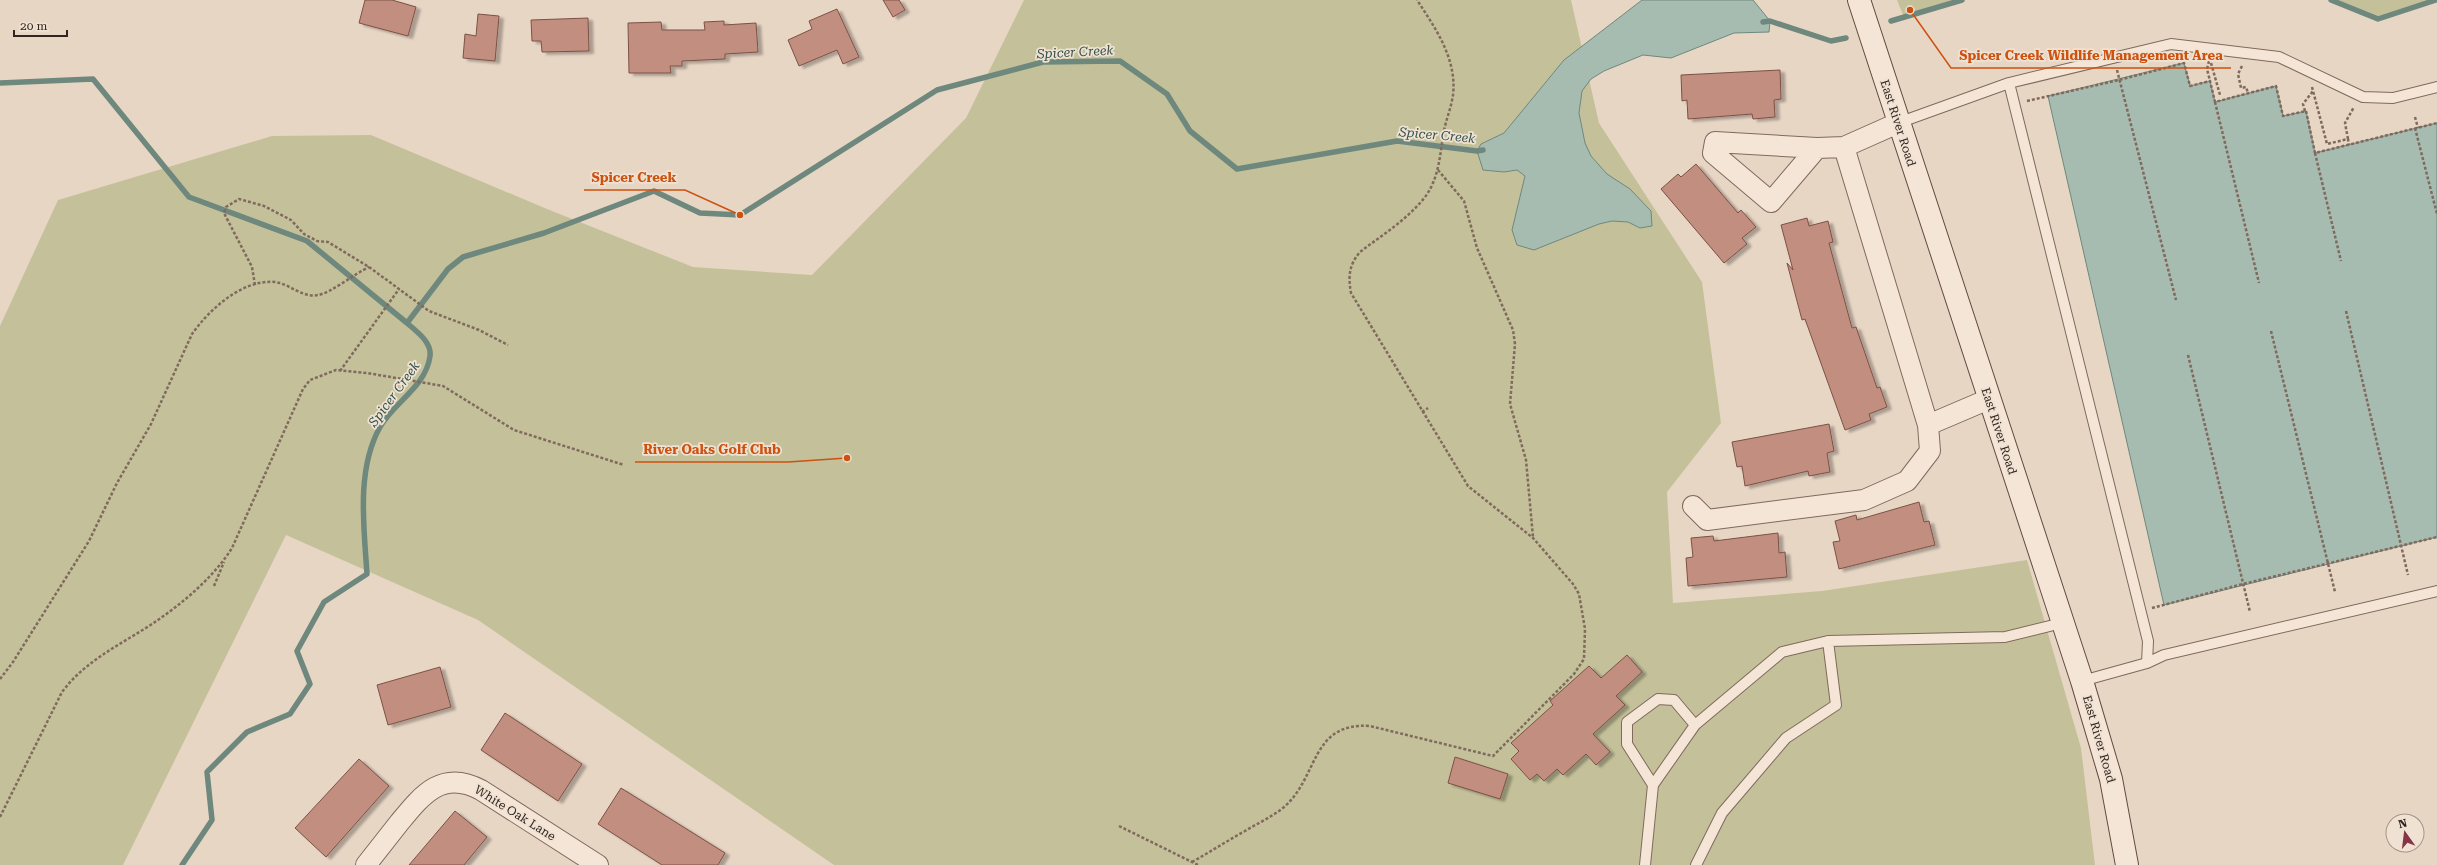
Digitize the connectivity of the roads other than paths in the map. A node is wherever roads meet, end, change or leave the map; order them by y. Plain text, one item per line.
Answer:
1 (1859, 0) edge
2 (2009, 83) junction
3 (2437, 87) edge
4 (1898, 123) junction
5 (1844, 147) junction
6 (1818, 148) junction
7 (1989, 399) junction
8 (1928, 425) junction
9 (1693, 506) dead end
10 (2437, 591) edge
11 (2062, 623) junction
12 (1828, 641) junction
13 (2147, 663) junction
14 (2082, 681) junction
15 (1695, 724) junction
16 (1653, 785) junction
17 (366, 865) edge
18 (598, 865) edge
19 (1645, 865) edge
20 (1696, 865) edge
21 (2127, 865) edge

1 - 4 main road, East River Road
2 - 3 lane
2 - 4 lane
2 - 13 lane
4 - 5 street
4 - 7 main road, East River Road
5 - 6 street
5 - 8 street
6 - 6 street
7 - 8 street
7 - 11 main road, East River Road
8 - 9 street
10 - 13 lane
11 - 12 lane
11 - 14 main road, East River Road
12 - 15 lane
12 - 20 lane
13 - 14 lane
14 - 21 main road, East River Road
15 - 16 lane
15 - 16 lane
16 - 19 lane
17 - 18 street, White Oak Lane

